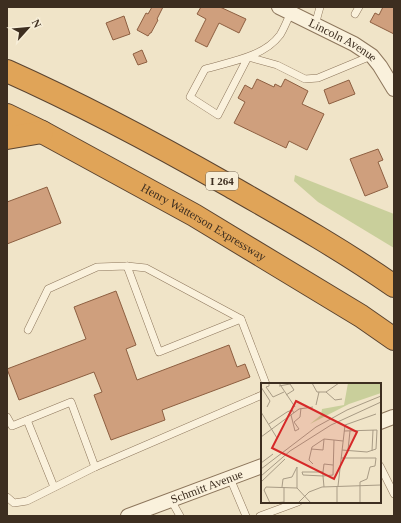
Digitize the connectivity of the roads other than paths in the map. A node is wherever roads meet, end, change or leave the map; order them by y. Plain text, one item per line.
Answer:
1 (320, 7) edge
2 (359, 7) edge
3 (285, 10) edge
4 (355, 14) dead end
5 (315, 25) junction
6 (372, 56) junction
7 (248, 57) junction
8 (7, 59) edge
9 (7, 71) edge
10 (43, 87) junction
11 (394, 89) edge
12 (7, 115) edge
13 (42, 132) junction
14 (7, 138) edge
15 (126, 266) junction
16 (394, 286) edge
17 (241, 319) junction
18 (28, 330) dead end
19 (394, 339) edge
20 (266, 383) edge
21 (261, 395) edge
22 (7, 417) edge
23 (27, 420) junction
24 (10, 428) edge
25 (261, 466) edge
26 (95, 467) junction
27 (381, 469) edge
28 (230, 478) junction
29 (54, 487) junction
30 (394, 494) edge
31 (7, 497) edge
32 (171, 500) junction
33 (295, 503) edge
34 (128, 516) edge
35 (180, 516) edge
36 (246, 516) edge
37 (260, 516) edge

1 - 5 lane
2 - 4 lane
3 - 5 street, Lincoln Avenue
3 - 7 lane
5 - 6 street, Lincoln Avenue
6 - 7 lane
6 - 11 street, Lincoln Avenue
7 - 7 lane
8 - 10 highway
9 - 10 highway, I 264
10 - 16 highway, I 264
12 - 13 highway, Henry Watterson Expressway
13 - 14 highway
13 - 19 highway, Henry Watterson Expressway
15 - 17 lane
15 - 17 lane
15 - 18 lane
17 - 20 lane
21 - 26 lane
22 - 24 lane
23 - 24 lane
23 - 26 lane
23 - 29 lane
25 - 28 street, Schmitt Avenue
26 - 29 lane
27 - 30 lane
28 - 32 street, Schmitt Avenue
28 - 36 lane
29 - 31 lane
32 - 34 street, Schmitt Avenue
32 - 35 lane
33 - 37 lane

